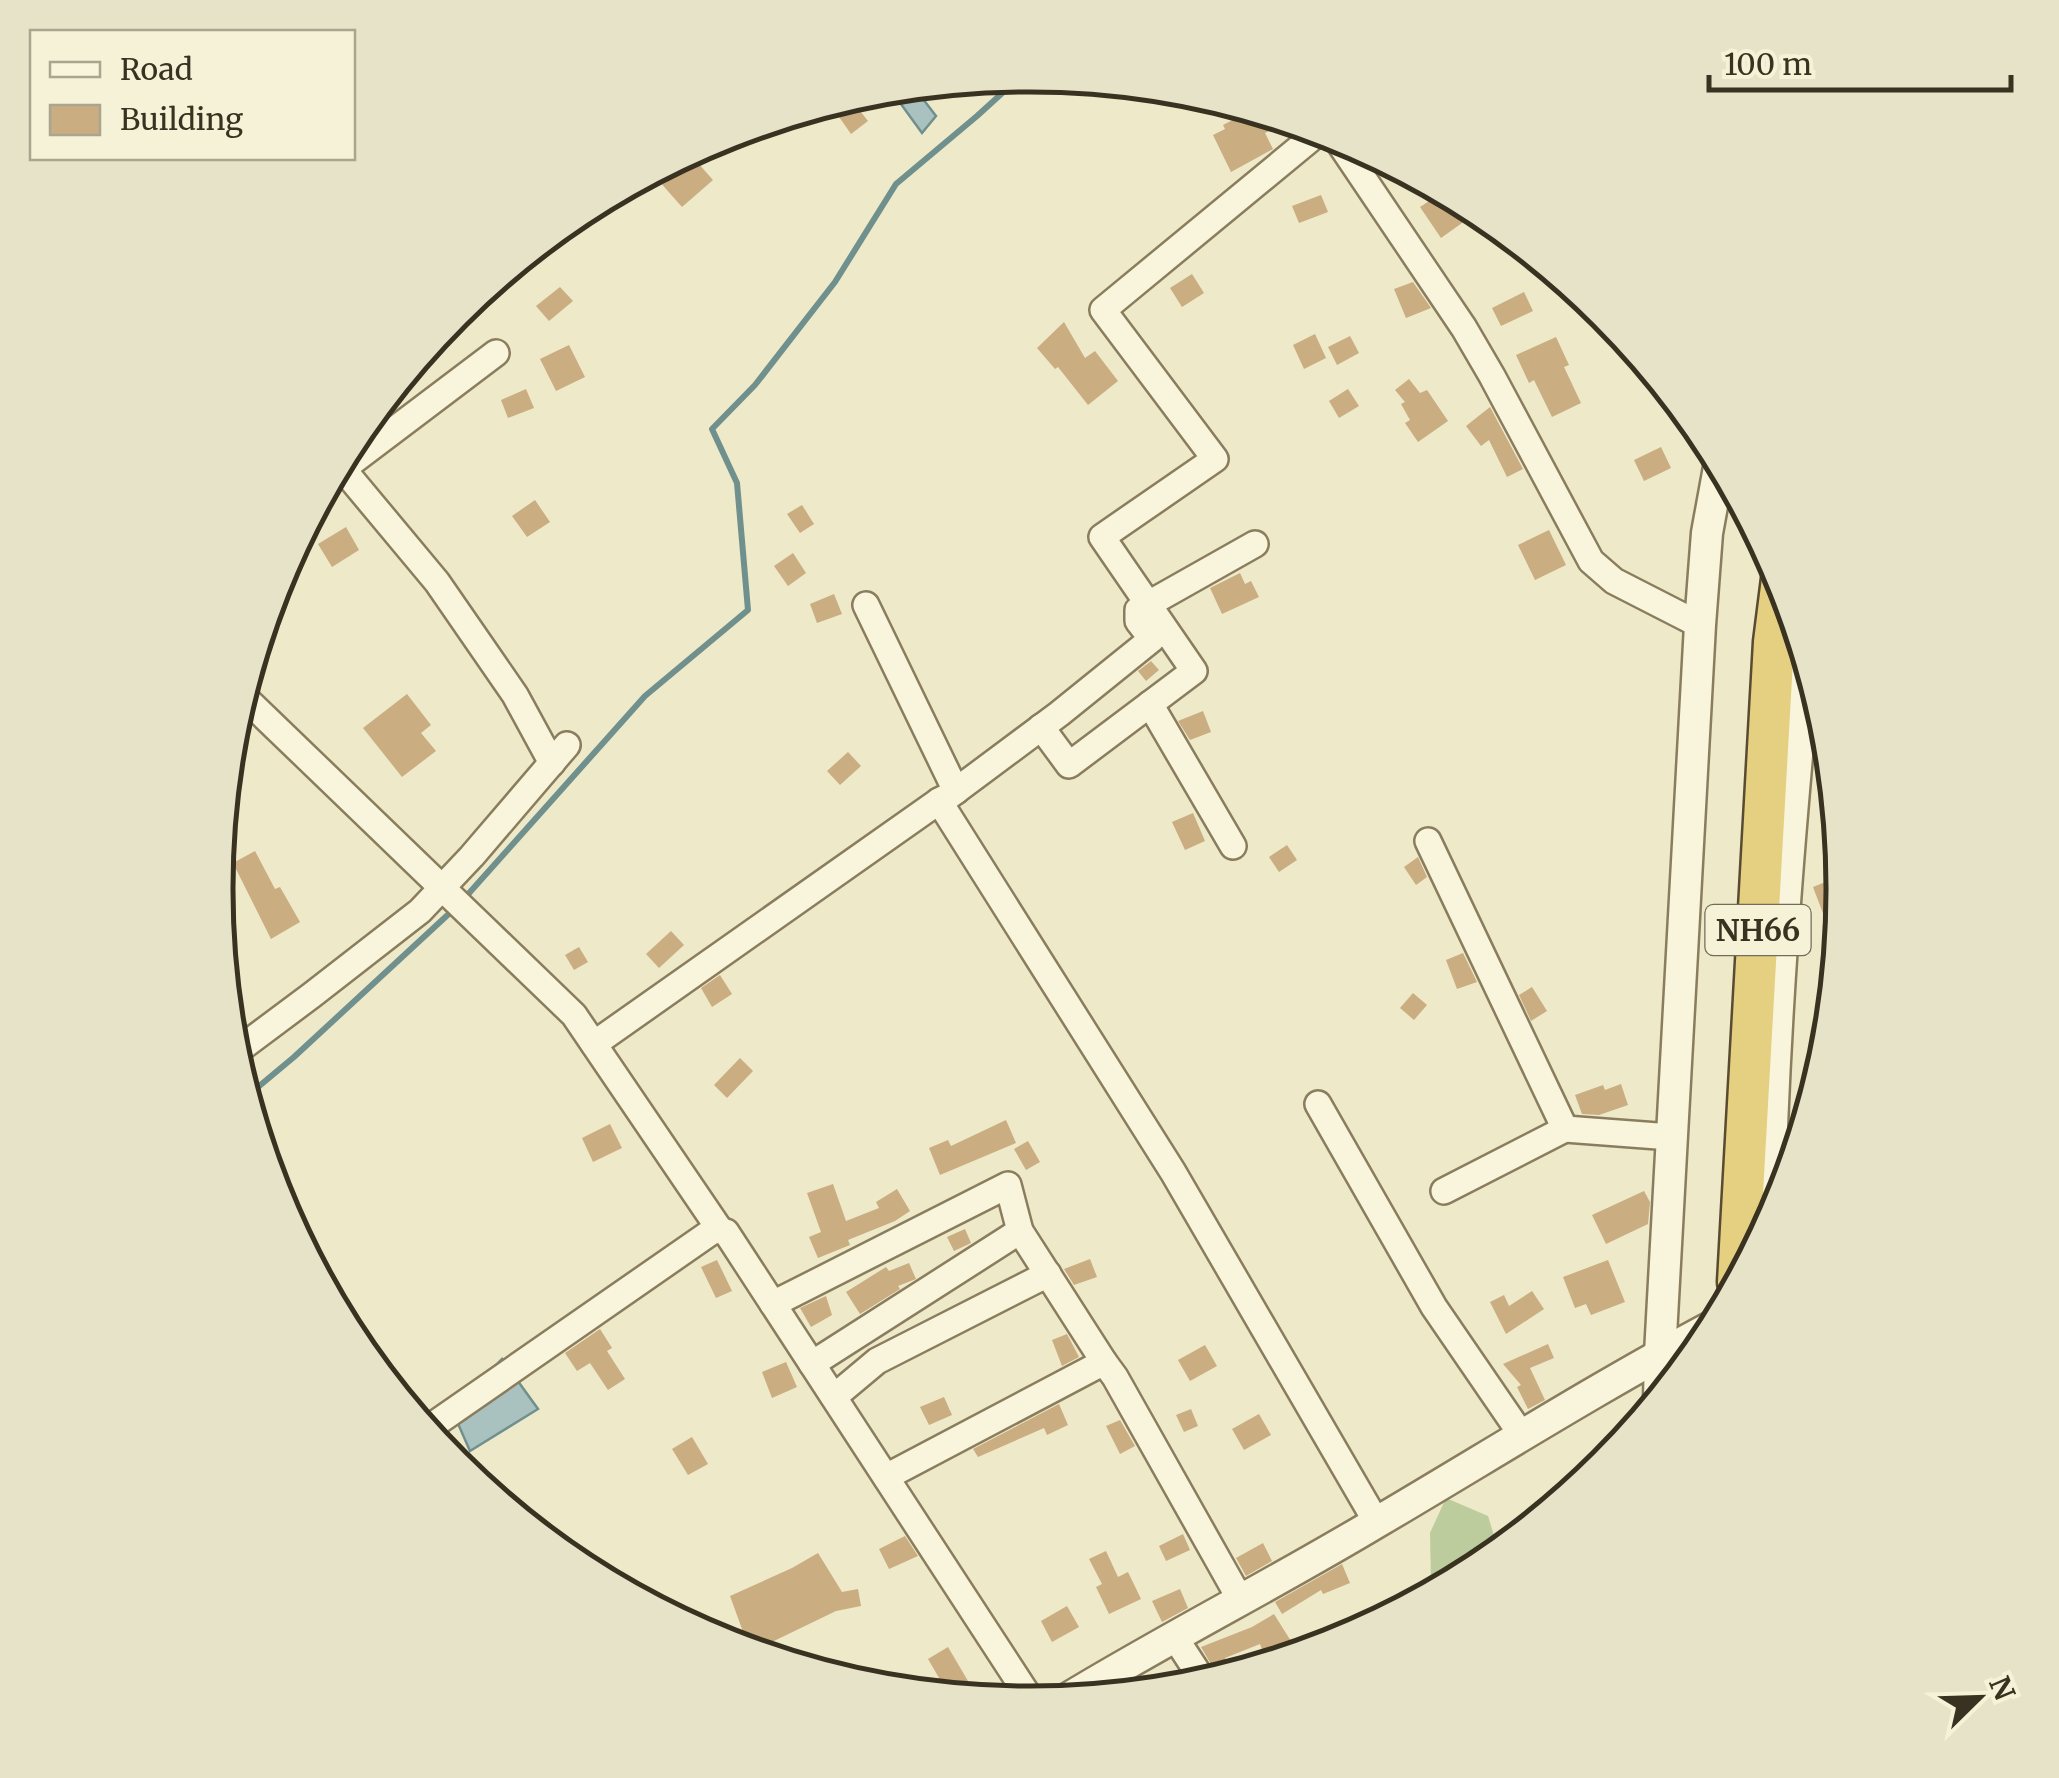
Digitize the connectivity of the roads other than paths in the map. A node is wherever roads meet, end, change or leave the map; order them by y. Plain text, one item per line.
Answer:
1 (1306, 143) edge
2 (1352, 161) edge
3 (496, 354) dead end
4 (366, 448) edge
5 (347, 480) edge
6 (1716, 485) edge
7 (1254, 544) dead end
8 (1149, 604) junction
9 (866, 605) dead end
10 (1777, 616) edge
11 (1700, 625) junction
12 (1803, 698) edge
13 (1150, 704) junction
14 (254, 707) edge
15 (1041, 728) junction
16 (947, 796) junction
17 (1428, 841) dead end
18 (1233, 846) dead end
19 (441, 888) junction
20 (248, 1043) edge
21 (594, 1044) junction
22 (1318, 1104) dead end
23 (1565, 1129) junction
24 (1671, 1137) junction
25 (1770, 1181) edge
26 (1444, 1192) dead end
27 (720, 1230) junction
28 (1020, 1231) junction
29 (1740, 1249) edge
30 (1048, 1274) junction
31 (773, 1304) junction
32 (1686, 1340) edge
33 (1660, 1354) junction
34 (1104, 1362) junction
35 (812, 1364) junction
36 (1660, 1376) edge
37 (834, 1397) junction
38 (438, 1422) edge
39 (1521, 1434) junction
40 (886, 1477) junction
41 (1376, 1523) junction
42 (1240, 1599) junction
43 (1174, 1636) junction
44 (1195, 1668) edge
45 (1095, 1683) edge
46 (1022, 1686) edge

1 - 8 street
2 - 11 street
3 - 4 street
5 - 19 street
6 - 11 street
7 - 8 street
8 - 13 street
8 - 15 street
9 - 16 street
10 - 29 highway, NH66
11 - 24 street
12 - 25 street
13 - 15 street
13 - 18 street
14 - 19 street
15 - 16 street
16 - 21 street
16 - 41 street
17 - 23 street
19 - 20 street
19 - 21 street
21 - 27 street
22 - 39 street
23 - 24 street
23 - 26 street
24 - 33 street
27 - 31 street
27 - 38 street
28 - 30 street
28 - 31 street
28 - 35 street
30 - 34 street
30 - 37 street
31 - 35 street
32 - 33 street
33 - 36 street
33 - 39 street
34 - 40 street
34 - 42 street
35 - 37 street
37 - 40 street
39 - 41 street
40 - 46 street
41 - 42 street
42 - 43 street
43 - 44 street
43 - 45 street

